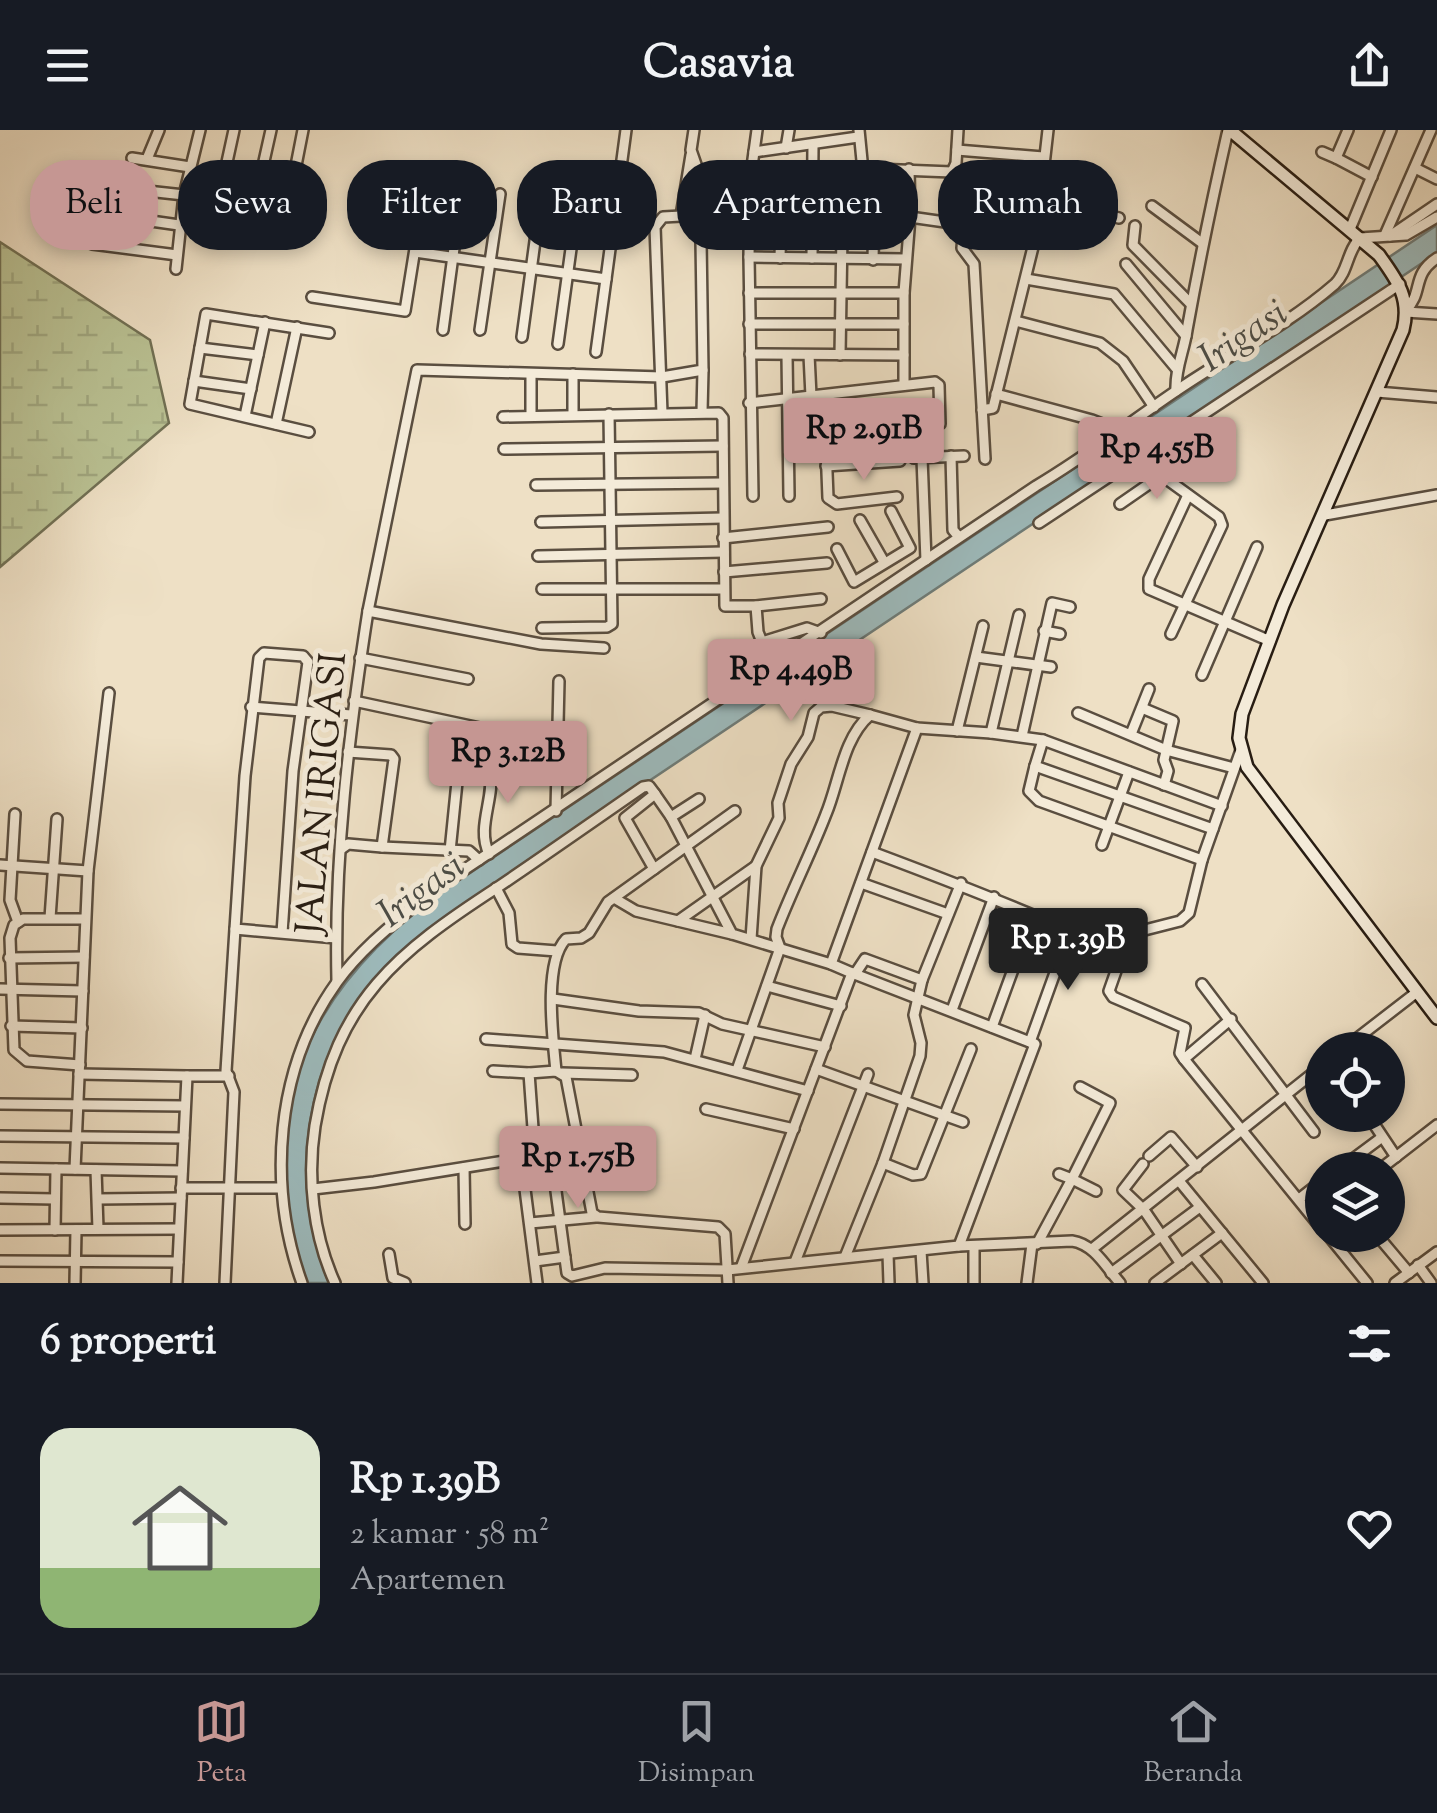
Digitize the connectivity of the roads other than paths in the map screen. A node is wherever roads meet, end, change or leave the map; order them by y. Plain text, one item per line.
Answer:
1 (159, 130) edge
2 (200, 130) edge
3 (234, 130) edge
4 (271, 130) edge
5 (303, 130) edge
6 (626, 130) edge
7 (694, 130) edge
8 (757, 130) edge
9 (789, 130) edge
10 (820, 130) edge
11 (958, 130) edge
12 (1048, 130) edge
13 (1229, 130) edge
14 (1348, 130) edge
15 (1391, 130) edge
16 (858, 134) edge
17 (1433, 134) edge
18 (816, 144) junction
19 (786, 148) junction
20 (691, 150) junction
21 (957, 150) junction
22 (754, 152) junction
23 (1322, 152) dead end
24 (132, 158) dead end
25 (1043, 158) joint
26 (1336, 158) junction
27 (147, 159) junction
28 (192, 160) edge
29 (227, 160) edge
30 (264, 160) edge
31 (297, 160) edge
32 (689, 160) edge
33 (694, 160) edge
34 (753, 160) edge
35 (814, 160) edge
36 (862, 160) edge
37 (178, 165) edge
38 (1415, 168) junction
39 (918, 170) edge
40 (1372, 176) junction
41 (1437, 179) edge
42 (500, 194) dead end
43 (1437, 204) edge
44 (1152, 206) dead end
45 (677, 216) edge
46 (1437, 217) edge
47 (1135, 226) dead end
48 (1355, 233) junction
49 (1388, 236) junction
50 (178, 240) edge
51 (1202, 243) junction
52 (134, 250) edge
53 (454, 250) edge
54 (534, 250) edge
55 (571, 250) edge
56 (701, 250) edge
57 (749, 250) edge
58 (780, 250) edge
59 (812, 250) edge
60 (841, 250) edge
61 (872, 250) edge
62 (907, 250) edge
63 (964, 250) edge
64 (1033, 250) edge
65 (414, 252) joint
66 (177, 256) junction
67 (749, 257) junction
68 (453, 258) junction
69 (780, 258) junction
70 (812, 258) junction
71 (841, 258) junction
72 (1437, 258) edge
73 (906, 259) junction
74 (872, 260) junction
75 (490, 263) junction
76 (1126, 264) dead end
77 (176, 269) dead end
78 (531, 269) junction
79 (1422, 269) junction
80 (1437, 270) edge
81 (568, 274) junction
82 (606, 279) junction
83 (1026, 279) junction
84 (1399, 283) junction
85 (840, 292) junction
86 (749, 293) junction
87 (904, 293) junction
88 (312, 297) dead end
89 (1191, 304) junction
90 (1406, 311) junction
91 (1437, 314) edge
92 (1016, 321) junction
93 (265, 322) junction
94 (841, 323) junction
95 (749, 324) junction
96 (904, 324) junction
97 (297, 327) junction
98 (443, 330) dead end
99 (480, 330) dead end
100 (329, 332) dead end
101 (1186, 336) junction
102 (522, 337) dead end
103 (558, 344) dead end
104 (200, 348) junction
105 (596, 352) dead end
106 (750, 354) junction
107 (258, 355) junction
108 (787, 355) junction
109 (809, 355) junction
110 (840, 355) junction
111 (904, 355) junction
112 (1176, 368) junction
113 (704, 370) junction
114 (573, 374) junction
115 (531, 375) junction
116 (662, 377) junction
117 (194, 380) junction
118 (904, 385) junction
119 (251, 389) junction
120 (1176, 391) junction
121 (1377, 392) junction
122 (996, 394) junction
123 (824, 395) junction
124 (811, 396) junction
125 (1437, 397) edge
126 (787, 399) junction
127 (749, 402) junction
128 (1154, 407) junction
129 (982, 410) junction
130 (702, 412) junction
131 (662, 413) junction
132 (573, 414) junction
133 (609, 414) junction
134 (245, 416) junction
135 (531, 416) junction
136 (503, 417) dead end
137 (904, 423) dead end
138 (276, 424) junction
139 (940, 424) dead end
140 (825, 429) junction
141 (1120, 431) junction
142 (309, 432) dead end
143 (723, 446) junction
144 (609, 448) junction
145 (504, 449) dead end
146 (951, 456) junction
147 (964, 456) dead end
148 (985, 460) dead end
149 (900, 461) dead end
150 (826, 466) junction
151 (1172, 468) dead end
152 (1162, 475) junction
153 (723, 483) junction
154 (610, 484) junction
155 (536, 485) dead end
156 (1188, 495) junction
157 (753, 496) dead end
158 (789, 496) dead end
159 (1437, 496) edge
160 (898, 497) dead end
161 (1120, 504) dead end
162 (891, 511) dead end
163 (1325, 515) junction
164 (723, 518) junction
165 (860, 520) dead end
166 (541, 522) dead end
167 (610, 522) junction
168 (1039, 524) dead end
169 (828, 526) dead end
170 (960, 537) junction
171 (724, 538) junction
172 (1257, 547) dead end
173 (837, 549) dead end
174 (724, 552) junction
175 (538, 556) dead end
176 (611, 556) junction
177 (926, 560) junction
178 (827, 563) dead end
179 (880, 566) junction
180 (724, 572) junction
181 (893, 583) junction
182 (542, 589) dead end
183 (724, 589) junction
184 (612, 590) junction
185 (821, 599) dead end
186 (1184, 604) junction
187 (756, 606) junction
188 (1070, 606) dead end
189 (368, 611) junction
190 (1019, 615) dead end
191 (1224, 622) junction
192 (983, 626) dead end
193 (542, 628) dead end
194 (1044, 631) junction
195 (820, 633) junction
196 (1060, 634) dead end
197 (1171, 634) dead end
198 (1270, 641) junction
199 (604, 648) dead end
200 (976, 657) junction
201 (360, 658) junction
202 (1008, 661) junction
203 (1036, 664) junction
204 (1050, 667) dead end
205 (1202, 675) dead end
206 (468, 680) dead end
207 (559, 680) dead end
208 (1150, 688) dead end
209 (109, 693) dead end
210 (1030, 694) junction
211 (1042, 697) dead end
212 (354, 700) junction
213 (252, 707) junction
214 (1142, 708) junction
215 (300, 711) junction
216 (1078, 714) dead end
217 (351, 715) junction
218 (870, 715) junction
219 (480, 728) dead end
220 (917, 728) junction
221 (957, 732) junction
222 (991, 733) junction
223 (1130, 734) junction
224 (1022, 736) junction
225 (1044, 740) junction
226 (1166, 750) junction
227 (1240, 750) junction
228 (348, 752) junction
229 (1035, 766) junction
230 (1234, 768) junction
231 (490, 771) dead end
232 (1129, 772) junction
233 (457, 782) dead end
234 (1164, 785) junction
235 (655, 794) junction
236 (1120, 796) junction
237 (700, 798) dead end
238 (1222, 806) junction
239 (735, 810) dead end
240 (556, 811) junction
241 (16, 814) dead end
242 (670, 818) junction
243 (57, 819) dead end
244 (1108, 824) junction
245 (1213, 829) junction
246 (685, 845) junction
247 (1102, 845) dead end
248 (382, 846) junction
249 (340, 849) junction
250 (450, 851) junction
251 (872, 852) junction
252 (489, 854) junction
253 (479, 860) junction
254 (1202, 860) junction
255 (6, 865) edge
256 (756, 866) junction
257 (54, 869) junction
258 (654, 869) junction
259 (88, 872) junction
260 (861, 883) junction
261 (961, 883) junction
262 (496, 888) junction
263 (712, 896) junction
264 (994, 897) junction
265 (614, 898) junction
266 (948, 914) junction
267 (1033, 915) junction
268 (50, 918) junction
269 (85, 919) junction
270 (678, 920) junction
271 (18, 922) junction
272 (235, 929) junction
273 (282, 933) junction
274 (732, 934) junction
275 (336, 938) junction
276 (750, 939) junction
277 (780, 948) junction
278 (557, 952) junction
279 (84, 957) junction
280 (9, 958) junction
281 (831, 964) junction
282 (853, 974) junction
283 (922, 980) junction
284 (337, 982) junction
285 (1202, 984) dead end
286 (767, 986) junction
287 (5, 990) edge
288 (83, 991) junction
289 (1417, 992) junction
290 (917, 996) junction
291 (553, 999) junction
292 (841, 1006) junction
293 (952, 1010) junction
294 (705, 1015) junction
295 (1437, 1018) edge
296 (1231, 1019) junction
297 (11, 1026) junction
298 (992, 1027) junction
299 (82, 1028) junction
300 (752, 1029) junction
301 (1365, 1032) edge
302 (486, 1040) dead end
303 (1030, 1042) junction
304 (553, 1045) junction
305 (824, 1047) junction
306 (970, 1049) dead end
307 (694, 1059) junction
308 (1184, 1059) junction
309 (80, 1069) junction
310 (816, 1069) junction
311 (737, 1070) junction
312 (493, 1071) dead end
313 (529, 1072) junction
314 (559, 1072) junction
315 (868, 1074) dead end
316 (187, 1076) junction
317 (229, 1076) junction
318 (632, 1076) dead end
319 (1305, 1080) edge
320 (864, 1087) junction
321 (1080, 1087) dead end
322 (808, 1091) junction
323 (1286, 1095) junction
324 (904, 1100) junction
325 (0, 1104) edge
326 (77, 1105) junction
327 (185, 1106) junction
328 (706, 1109) dead end
329 (945, 1115) junction
330 (1305, 1120) edge
331 (962, 1122) dead end
332 (1437, 1126) edge
333 (794, 1129) junction
334 (1244, 1129) junction
335 (1378, 1132) edge
336 (0, 1136) edge
337 (76, 1137) junction
338 (184, 1138) junction
339 (1381, 1138) junction
340 (580, 1152) junction
341 (1362, 1152) edge
342 (1392, 1152) edge
343 (1403, 1152) edge
344 (552, 1154) junction
345 (536, 1156) junction
346 (521, 1158) junction
347 (883, 1163) junction
348 (1197, 1167) junction
349 (0, 1168) edge
350 (464, 1168) junction
351 (56, 1169) junction
352 (75, 1169) junction
353 (96, 1170) junction
354 (182, 1171) junction
355 (1059, 1174) dead end
356 (1072, 1179) junction
357 (1180, 1182) junction
358 (280, 1188) junction
359 (229, 1189) junction
360 (313, 1189) junction
361 (1096, 1191) dead end
362 (181, 1193) junction
363 (1305, 1194) edge
364 (0, 1198) edge
365 (54, 1198) junction
366 (98, 1199) junction
367 (1298, 1199) junction
368 (1305, 1205) edge
369 (1200, 1207) junction
370 (1144, 1210) junction
371 (596, 1217) junction
372 (560, 1221) junction
373 (530, 1223) junction
374 (465, 1224) dead end
375 (180, 1228) junction
376 (98, 1229) junction
377 (0, 1230) edge
378 (56, 1230) junction
379 (76, 1230) junction
380 (1222, 1234) junction
381 (1161, 1236) junction
382 (1035, 1244) junction
383 (959, 1246) junction
384 (974, 1246) junction
385 (1092, 1249) junction
386 (921, 1251) junction
387 (1342, 1252) edge
388 (1392, 1252) edge
389 (1437, 1252) edge
390 (389, 1254) dead end
391 (888, 1254) junction
392 (1193, 1255) junction
393 (565, 1257) junction
394 (845, 1257) junction
395 (0, 1261) edge
396 (76, 1261) junction
397 (534, 1261) junction
398 (178, 1262) junction
399 (794, 1262) junction
400 (1181, 1264) junction
401 (1418, 1266) junction
402 (741, 1268) junction
403 (727, 1270) junction
404 (1111, 1272) junction
405 (1409, 1272) junction
406 (1169, 1279) edge
407 (75, 1283) edge
408 (177, 1283) edge
409 (225, 1283) edge
410 (302, 1283) edge
411 (335, 1283) edge
412 (406, 1283) edge
413 (536, 1283) edge
414 (728, 1283) edge
415 (890, 1283) edge
416 (923, 1283) edge
417 (974, 1283) edge
418 (1027, 1283) edge
419 (1120, 1283) edge
420 (1155, 1283) edge
421 (1216, 1283) edge
422 (1263, 1283) edge
423 (1367, 1283) edge
424 (1395, 1283) edge
425 (1431, 1283) edge

1 - 27 street
2 - 28 street
3 - 29 street
4 - 30 street
5 - 31 street
6 - 82 street
7 - 20 street
8 - 22 street
9 - 19 street
10 - 18 street
11 - 21 street
12 - 25 street
13 - 48 main road
13 - 51 street
14 - 26 street
15 - 40 street
16 - 18 street
16 - 36 street
17 - 38 street
18 - 19 street
18 - 35 street
19 - 22 street
20 - 32 street
20 - 33 street
21 - 25 street
21 - 39 street
22 - 34 street
23 - 26 street
24 - 27 street
26 - 40 street
27 - 37 street
38 - 41 street
38 - 49 street
40 - 48 street
42 - 75 street
43 - 49 street
44 - 51 street
45 - 116 street
46 - 49 street
47 - 89 street
48 - 49 street
48 - 84 main road
48 - 120 street
50 - 66 street
51 - 89 street
52 - 66 street
53 - 68 street
54 - 78 street
55 - 81 street
56 - 113 street
57 - 67 street
58 - 69 street
59 - 70 street
60 - 71 street
61 - 74 street
62 - 73 street
63 - 129 street
64 - 83 street
65 - 68 street
65 - 88 street
66 - 77 street
67 - 69 street
67 - 86 street
68 - 75 street
68 - 98 street
69 - 70 street
70 - 71 street
71 - 74 street
71 - 85 street
72 - 79 street
73 - 74 street
73 - 87 street
75 - 78 street
75 - 99 street
76 - 101 street
78 - 81 street
78 - 102 street
79 - 80 street
79 - 90 street
81 - 82 street
81 - 103 street
82 - 105 street
83 - 92 street
83 - 112 street
84 - 90 main road
84 - 168 street
85 - 86 street
85 - 87 street
85 - 94 street
86 - 95 street
87 - 96 street
89 - 101 street
90 - 91 street
90 - 121 main road
92 - 122 street
92 - 128 street
93 - 97 street
93 - 104 street
93 - 107 street
94 - 95 street
94 - 96 street
94 - 110 street
95 - 106 street
96 - 111 street
97 - 100 street
97 - 138 street
101 - 112 street
104 - 107 street
104 - 117 street
106 - 108 street
106 - 127 street
107 - 119 street
108 - 109 street
108 - 126 street
109 - 110 street
109 - 124 street
110 - 111 street
111 - 118 street
112 - 120 street
113 - 116 street
113 - 130 street
114 - 115 street
114 - 116 street
114 - 132 street
115 - 135 street
115 - 189 street
116 - 131 street
117 - 119 street
117 - 134 street
118 - 123 street
118 - 139 street
119 - 134 street
120 - 128 street
121 - 125 street
121 - 163 main road
122 - 129 street
122 - 141 street
123 - 124 street
123 - 140 street
124 - 126 street
126 - 127 street
126 - 158 street
127 - 157 street
128 - 141 street
129 - 148 street
130 - 131 street
130 - 143 street
131 - 133 street
132 - 133 street
132 - 135 street
133 - 144 street
134 - 138 street
135 - 136 street
137 - 140 street
138 - 142 street
140 - 150 street
141 - 170 street
143 - 144 street
143 - 153 street
144 - 145 street
144 - 154 street
146 - 147 street
146 - 170 street
146 - 177 street
149 - 150 street
150 - 160 street
151 - 152 street
152 - 156 street
152 - 161 street
153 - 154 street
153 - 164 street
154 - 155 street
154 - 167 street
156 - 186 street
156 - 186 street
159 - 163 street
162 - 179 street
163 - 198 main road
164 - 167 street
164 - 171 street
165 - 179 street
166 - 167 street
167 - 176 street
169 - 171 street
170 - 177 street
171 - 174 street
172 - 191 street
173 - 179 street
174 - 176 street
174 - 180 street
175 - 176 street
176 - 184 street
177 - 181 street
178 - 180 street
179 - 181 street
180 - 183 street
181 - 195 street
182 - 184 street
183 - 184 street
183 - 187 street
184 - 193 street
185 - 187 street
186 - 191 street
186 - 197 street
187 - 195 street
188 - 194 street
189 - 199 street, JALAN IRIGASI
189 - 201 street, JALAN IRIGASI
190 - 202 street
191 - 198 street
191 - 205 street
192 - 200 street
194 - 196 street
194 - 203 street
195 - 240 street
198 - 227 main road
200 - 202 street
200 - 221 street
201 - 206 street
201 - 212 street, JALAN IRIGASI
202 - 203 street
202 - 222 street
203 - 204 street
203 - 210 street
207 - 240 street
208 - 214 street
209 - 259 street
210 - 211 street
210 - 224 street
212 - 217 street, JALAN IRIGASI
212 - 219 street
213 - 215 street
213 - 215 street
213 - 272 street
214 - 223 street
214 - 226 street
215 - 217 street
215 - 273 street
216 - 223 street
217 - 228 street, JALAN IRIGASI
218 - 220 street
218 - 256 street
218 - 277 street
220 - 221 street
220 - 251 street
221 - 222 street
222 - 224 street
223 - 226 street
224 - 225 street
225 - 229 street
225 - 232 street
226 - 230 street
226 - 234 street
227 - 230 street
227 - 289 main road
228 - 248 street
228 - 249 street, JALAN IRIGASI
229 - 236 street
229 - 244 street
230 - 238 street
231 - 252 street
232 - 234 street
232 - 236 street
233 - 250 street
234 - 238 street
235 - 242 street
235 - 258 street
235 - 262 street
236 - 244 street
236 - 245 street
237 - 242 street
238 - 245 street
239 - 246 street
240 - 252 street
241 - 255 street
242 - 246 street
243 - 257 street
244 - 247 street
244 - 254 street
245 - 254 street
246 - 258 street
246 - 263 street
248 - 249 street
248 - 250 street
249 - 275 street, JALAN IRIGASI
250 - 253 street
251 - 260 street
251 - 261 street
252 - 253 street
253 - 284 street
254 - 308 street
255 - 257 street
255 - 271 street
256 - 263 street
256 - 276 street
257 - 259 street
257 - 268 street
258 - 265 street
259 - 269 street
260 - 266 street
260 - 281 street
261 - 264 street
261 - 266 street
262 - 278 street
262 - 360 street
263 - 270 street
263 - 274 street
264 - 267 street
264 - 293 street
265 - 270 street
265 - 278 street
266 - 283 street
267 - 298 street
267 - 303 street
268 - 269 street
268 - 271 street
269 - 279 street
270 - 274 street
271 - 280 street
272 - 273 street
272 - 317 street
273 - 275 street
274 - 276 street
275 - 284 street, JALAN IRIGASI
276 - 277 street
277 - 281 street
277 - 286 street
278 - 291 street
279 - 280 street
279 - 288 street
280 - 287 street
281 - 282 street
282 - 283 street
282 - 290 street
282 - 292 street
283 - 290 street
284 - 358 street
285 - 296 street
286 - 292 street
286 - 300 street
287 - 288 street
287 - 297 street
288 - 299 street
289 - 295 main road
289 - 301 street
290 - 293 street
290 - 324 street
291 - 294 street
291 - 304 street
292 - 305 street
293 - 298 street
294 - 300 street
294 - 307 street
296 - 308 street
296 - 323 street
297 - 299 street
297 - 309 street
298 - 303 street
299 - 309 street
300 - 305 street
300 - 311 street
302 - 304 street
303 - 383 street
304 - 307 street
304 - 314 street
305 - 310 street
306 - 329 street
307 - 311 street
308 - 334 street
309 - 316 street
309 - 326 street
310 - 320 street
310 - 322 street
311 - 322 street
312 - 313 street
313 - 314 street
313 - 345 street
314 - 318 street
314 - 340 street
315 - 320 street
316 - 317 street
316 - 327 street
317 - 359 street
319 - 323 street
320 - 324 street
320 - 399 street
321 - 356 street
322 - 333 street
323 - 330 street
323 - 334 street
324 - 329 street
324 - 347 street
325 - 326 street
326 - 327 street
326 - 337 street
327 - 338 street
328 - 333 street
329 - 331 street
329 - 347 street
332 - 343 street
333 - 402 street
334 - 348 street
334 - 367 street
335 - 339 street
336 - 337 street
337 - 338 street
337 - 352 street
338 - 354 street
339 - 341 street
339 - 342 street
340 - 344 street
340 - 371 street
344 - 345 street
344 - 372 street
345 - 346 street
346 - 350 street
346 - 373 street
347 - 394 street
348 - 357 street
348 - 370 street
349 - 351 street
350 - 360 street
350 - 374 street
351 - 352 street
351 - 365 street
352 - 353 street
353 - 354 street
353 - 366 street
354 - 362 street
355 - 356 street
356 - 361 street
356 - 382 street
357 - 369 street
357 - 370 street
358 - 359 street
358 - 410 street
359 - 362 street
359 - 409 street
360 - 411 street
362 - 366 street
362 - 375 street
363 - 367 street
364 - 365 street
365 - 378 street
366 - 376 street
367 - 368 street
369 - 380 street
369 - 381 street
370 - 381 street
370 - 385 street
371 - 372 street
371 - 403 street
372 - 373 street
372 - 393 street
373 - 397 street
375 - 376 street
375 - 398 street
376 - 379 street
377 - 378 street
378 - 379 street
379 - 396 street
380 - 392 street
380 - 422 street
381 - 400 street
381 - 404 street
382 - 384 street
382 - 385 street
382 - 418 street
383 - 384 street
383 - 386 street
384 - 417 street
385 - 404 street
386 - 391 street
386 - 416 street
387 - 423 street
388 - 405 street
389 - 401 street
390 - 412 street
391 - 394 street
391 - 415 street
392 - 400 street
392 - 421 street
393 - 397 street
393 - 403 street
394 - 399 street
395 - 396 street
396 - 398 street
396 - 407 street
397 - 413 street
398 - 408 street
399 - 402 street
400 - 406 street
401 - 405 street
401 - 425 street
402 - 403 street
403 - 414 street
404 - 419 street
405 - 424 street
406 - 420 street

